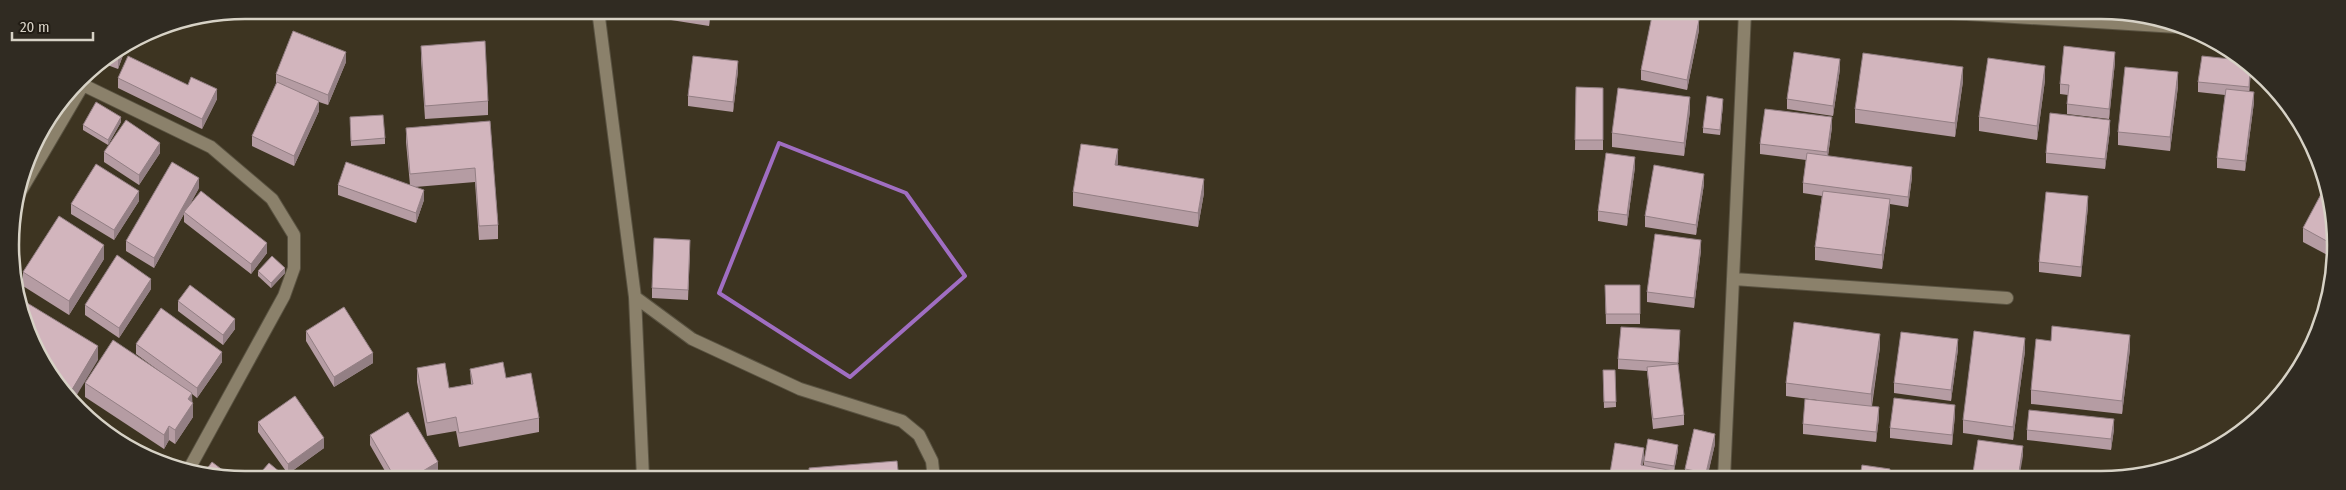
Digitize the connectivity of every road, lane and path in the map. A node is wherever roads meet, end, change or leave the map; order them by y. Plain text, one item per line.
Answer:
1 (599, 19) edge
2 (1745, 19) edge
3 (2048, 19) edge
4 (2160, 26) edge
5 (85, 85) edge
6 (68, 104) edge
7 (31, 172) edge
8 (1734, 279) junction
9 (635, 297) junction
10 (2007, 298) dead end
11 (192, 465) edge
12 (643, 471) edge
13 (933, 471) edge
14 (1724, 471) edge

1 - 9 street
2 - 8 street
3 - 4 street
5 - 11 street
6 - 7 street
8 - 10 street
8 - 14 street
9 - 12 street
9 - 13 street

